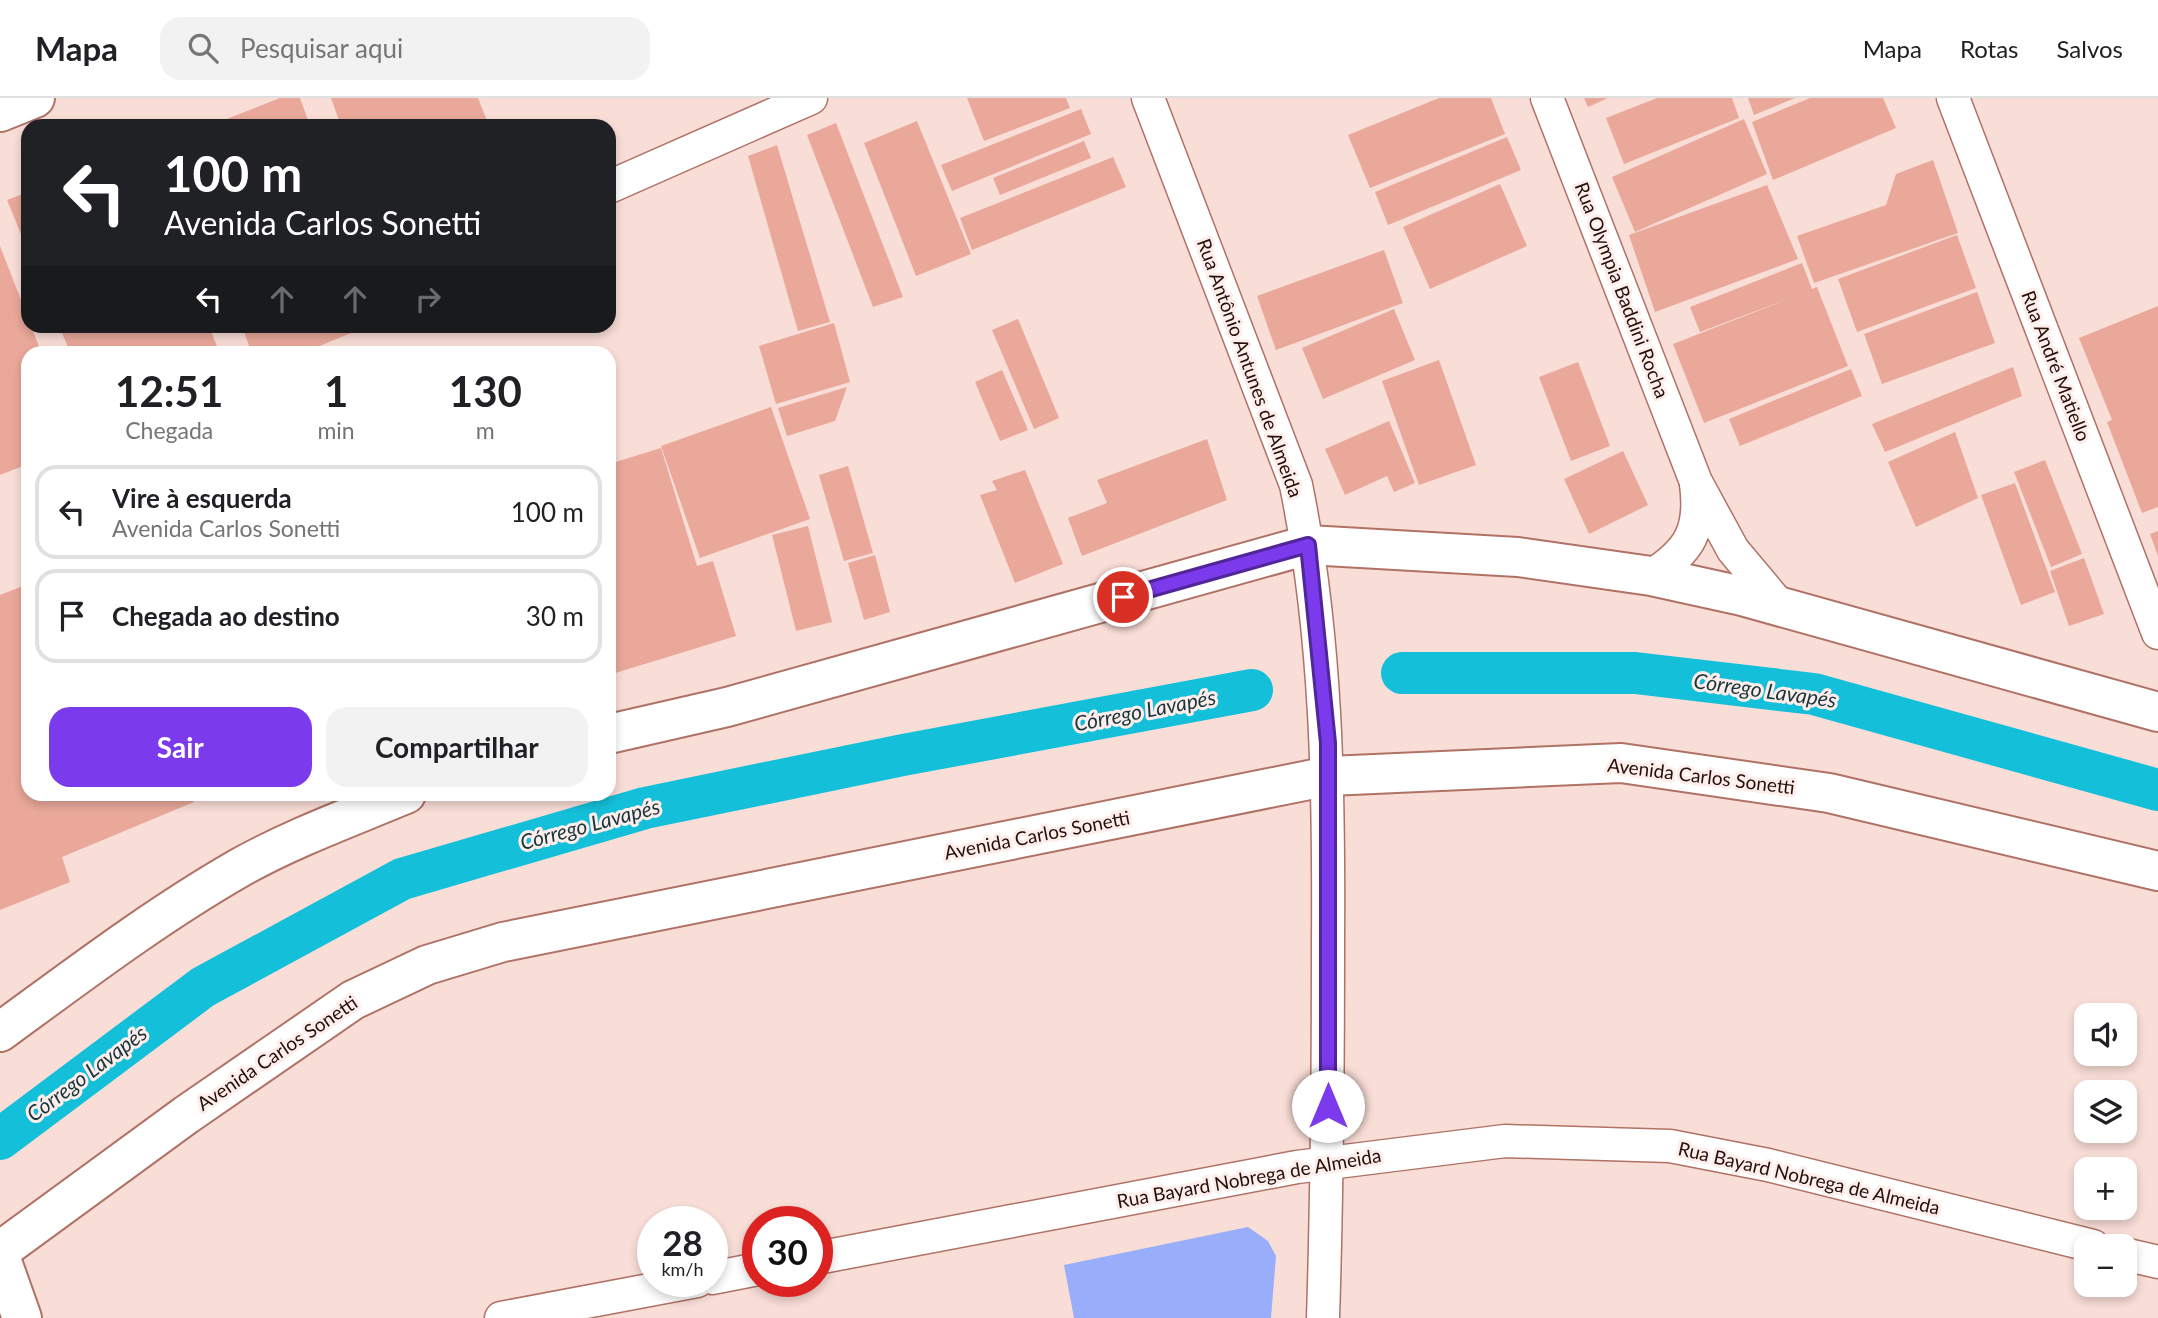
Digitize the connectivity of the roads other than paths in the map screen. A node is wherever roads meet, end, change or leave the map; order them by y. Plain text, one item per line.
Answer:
1 (35, 98) edge
2 (811, 98) edge
3 (1149, 98) edge
4 (1547, 98) edge
5 (1954, 98) edge
6 (0, 112) edge
7 (616, 184) edge
8 (1696, 482) junction
9 (1308, 545) junction
10 (1651, 576) junction
11 (1780, 606) junction
12 (2158, 633) edge
13 (2158, 712) edge
14 (616, 732) edge
15 (1328, 760) junction
16 (390, 801) edge
17 (2158, 871) edge
18 (9, 1022) edge
19 (1328, 1161) junction
20 (2074, 1241) edge
21 (0, 1254) edge
22 (833, 1255) edge
23 (2137, 1257) edge
24 (2158, 1262) edge
25 (637, 1292) edge
26 (22, 1318) edge
27 (501, 1318) edge
28 (1323, 1318) edge

1 - 6 street
2 - 7 street
3 - 9 street, Rua Antônio Antunes de Almeida
4 - 8 street, Rua Olympia Baddini Rocha
5 - 12 street, Rua André Matiello
8 - 10 street, Rua Olympia Baddini Rocha
8 - 11 street, Rua Olympia Baddini Rocha
9 - 10 street
9 - 14 street
9 - 15 street, Rua Antônio Antunes de Almeida
10 - 11 street
11 - 13 street
15 - 17 street, Avenida Carlos Sonetti
15 - 19 street, Rua Antônio Antunes de Almeida
15 - 21 street, Avenida Carlos Sonetti
16 - 18 street
19 - 20 street, Rua Bayard Nobrega de Almeida
19 - 22 street, Rua Bayard Nobrega de Almeida
19 - 28 street, Rua Antônio Antunes de Almeida
21 - 26 street
23 - 24 street
25 - 27 street

